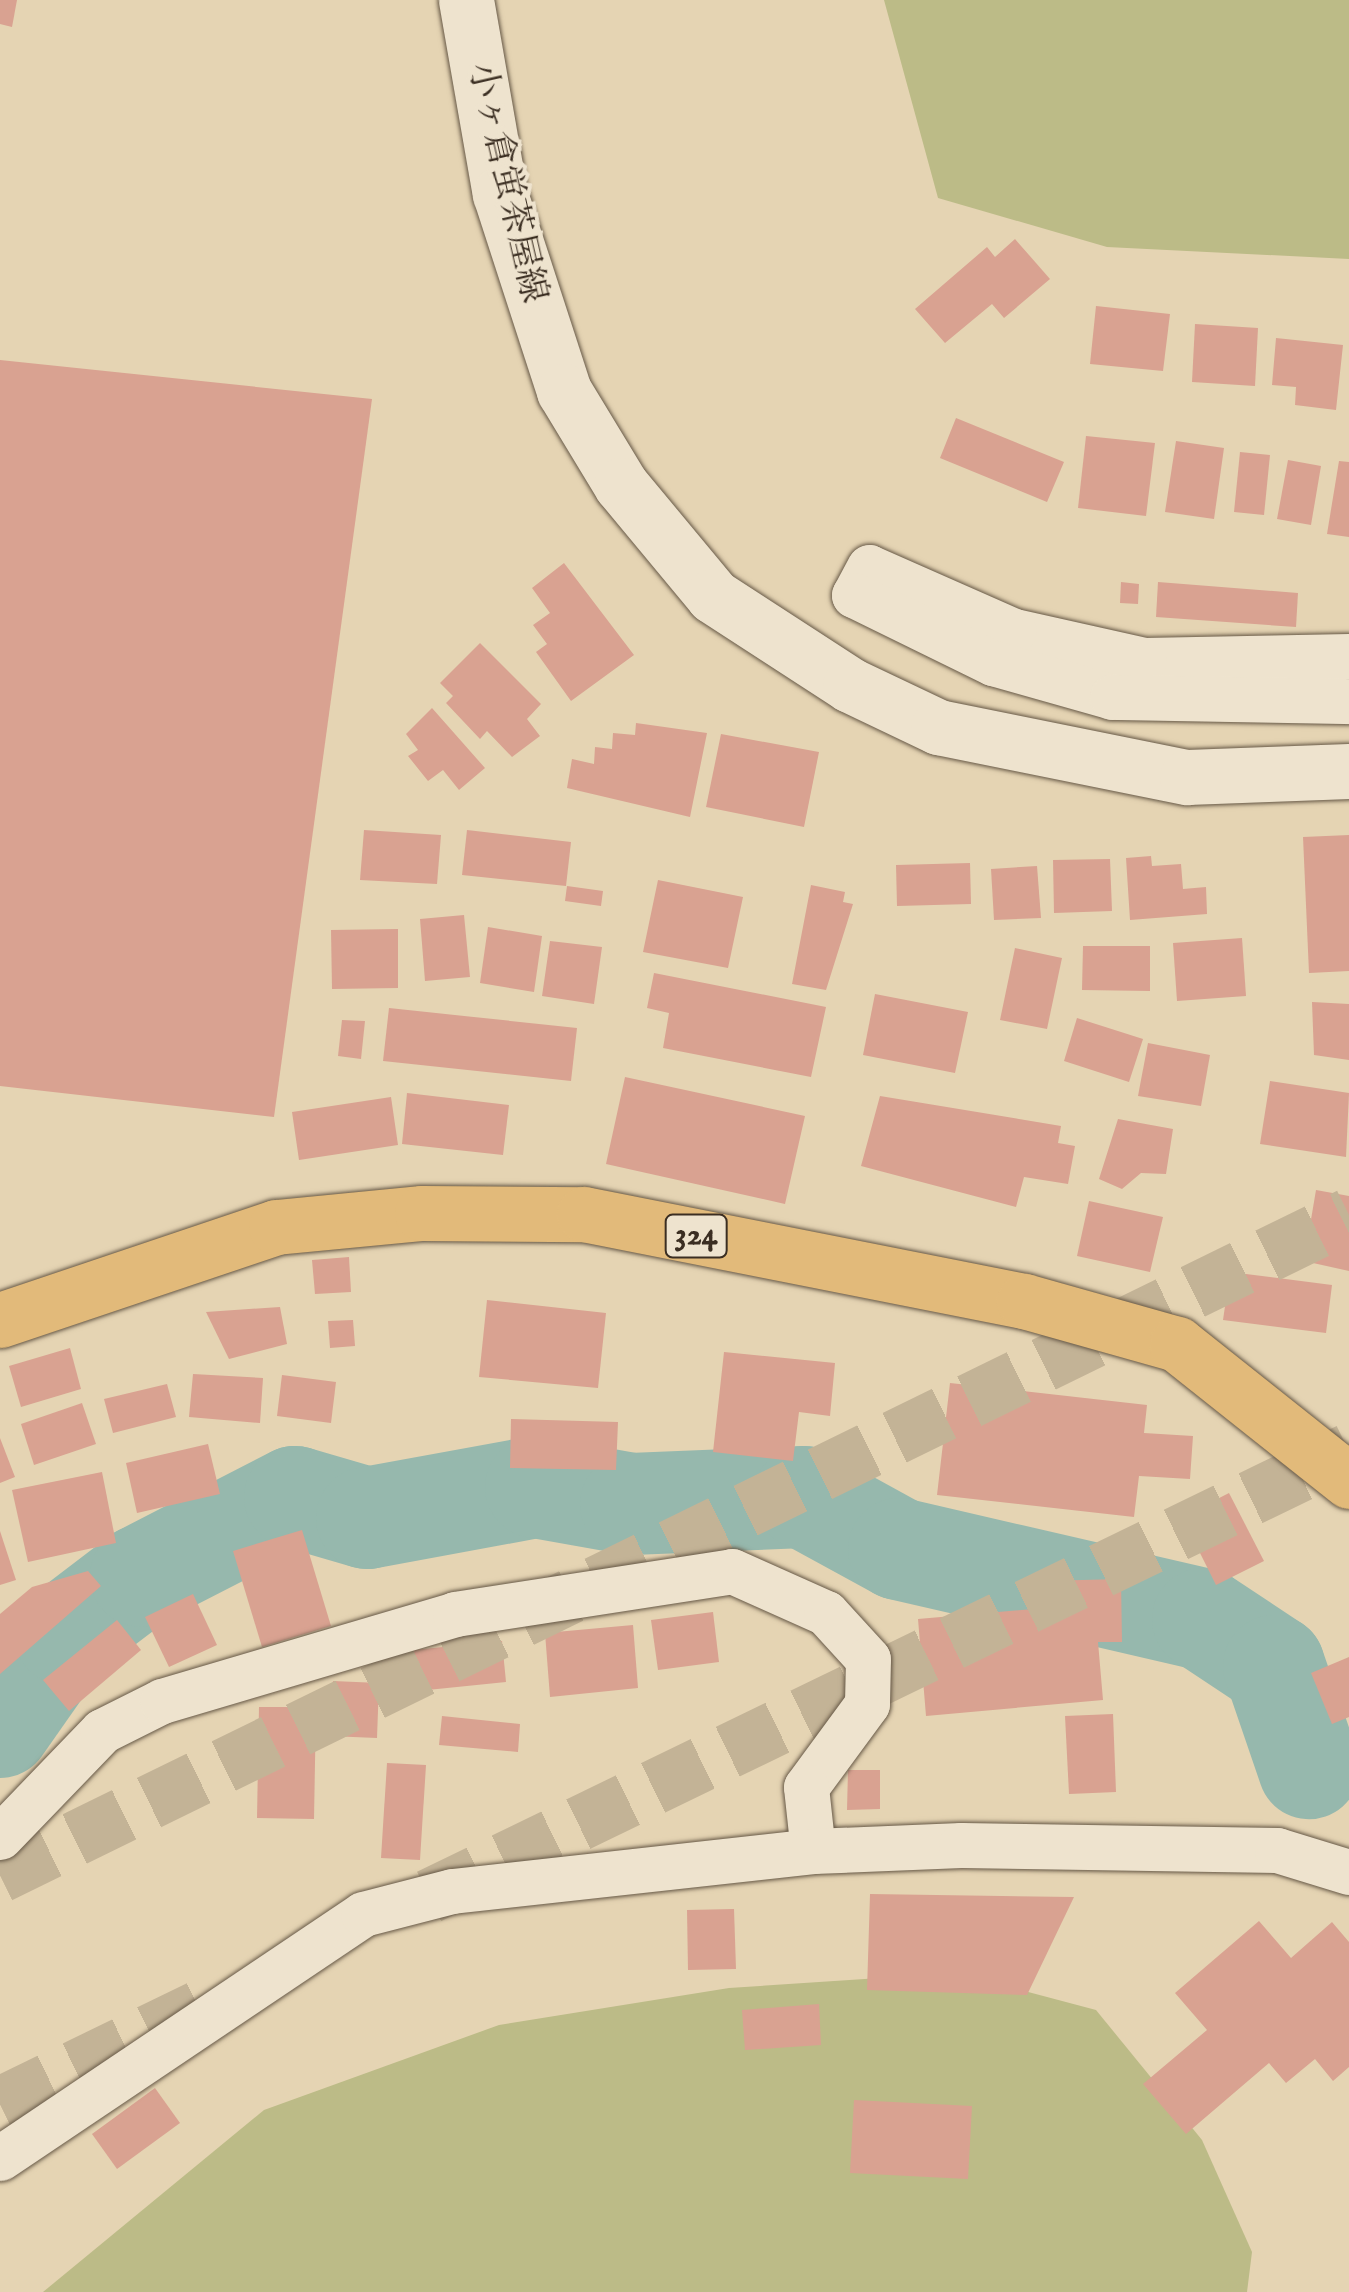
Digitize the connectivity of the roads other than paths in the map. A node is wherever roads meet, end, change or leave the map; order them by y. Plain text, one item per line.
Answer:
1 (466, 0) edge
2 (1349, 656) edge
3 (1349, 701) edge
4 (1349, 771) edge
5 (0, 1320) edge
6 (1349, 1480) edge
7 (0, 1837) edge
8 (814, 1850) junction
9 (1349, 1872) edge
10 (0, 2158) edge

1 - 4 street, 小ヶ倉蛍茶屋線
2 - 3 street
5 - 6 highway, 324
7 - 8 street
8 - 9 street
8 - 10 street

